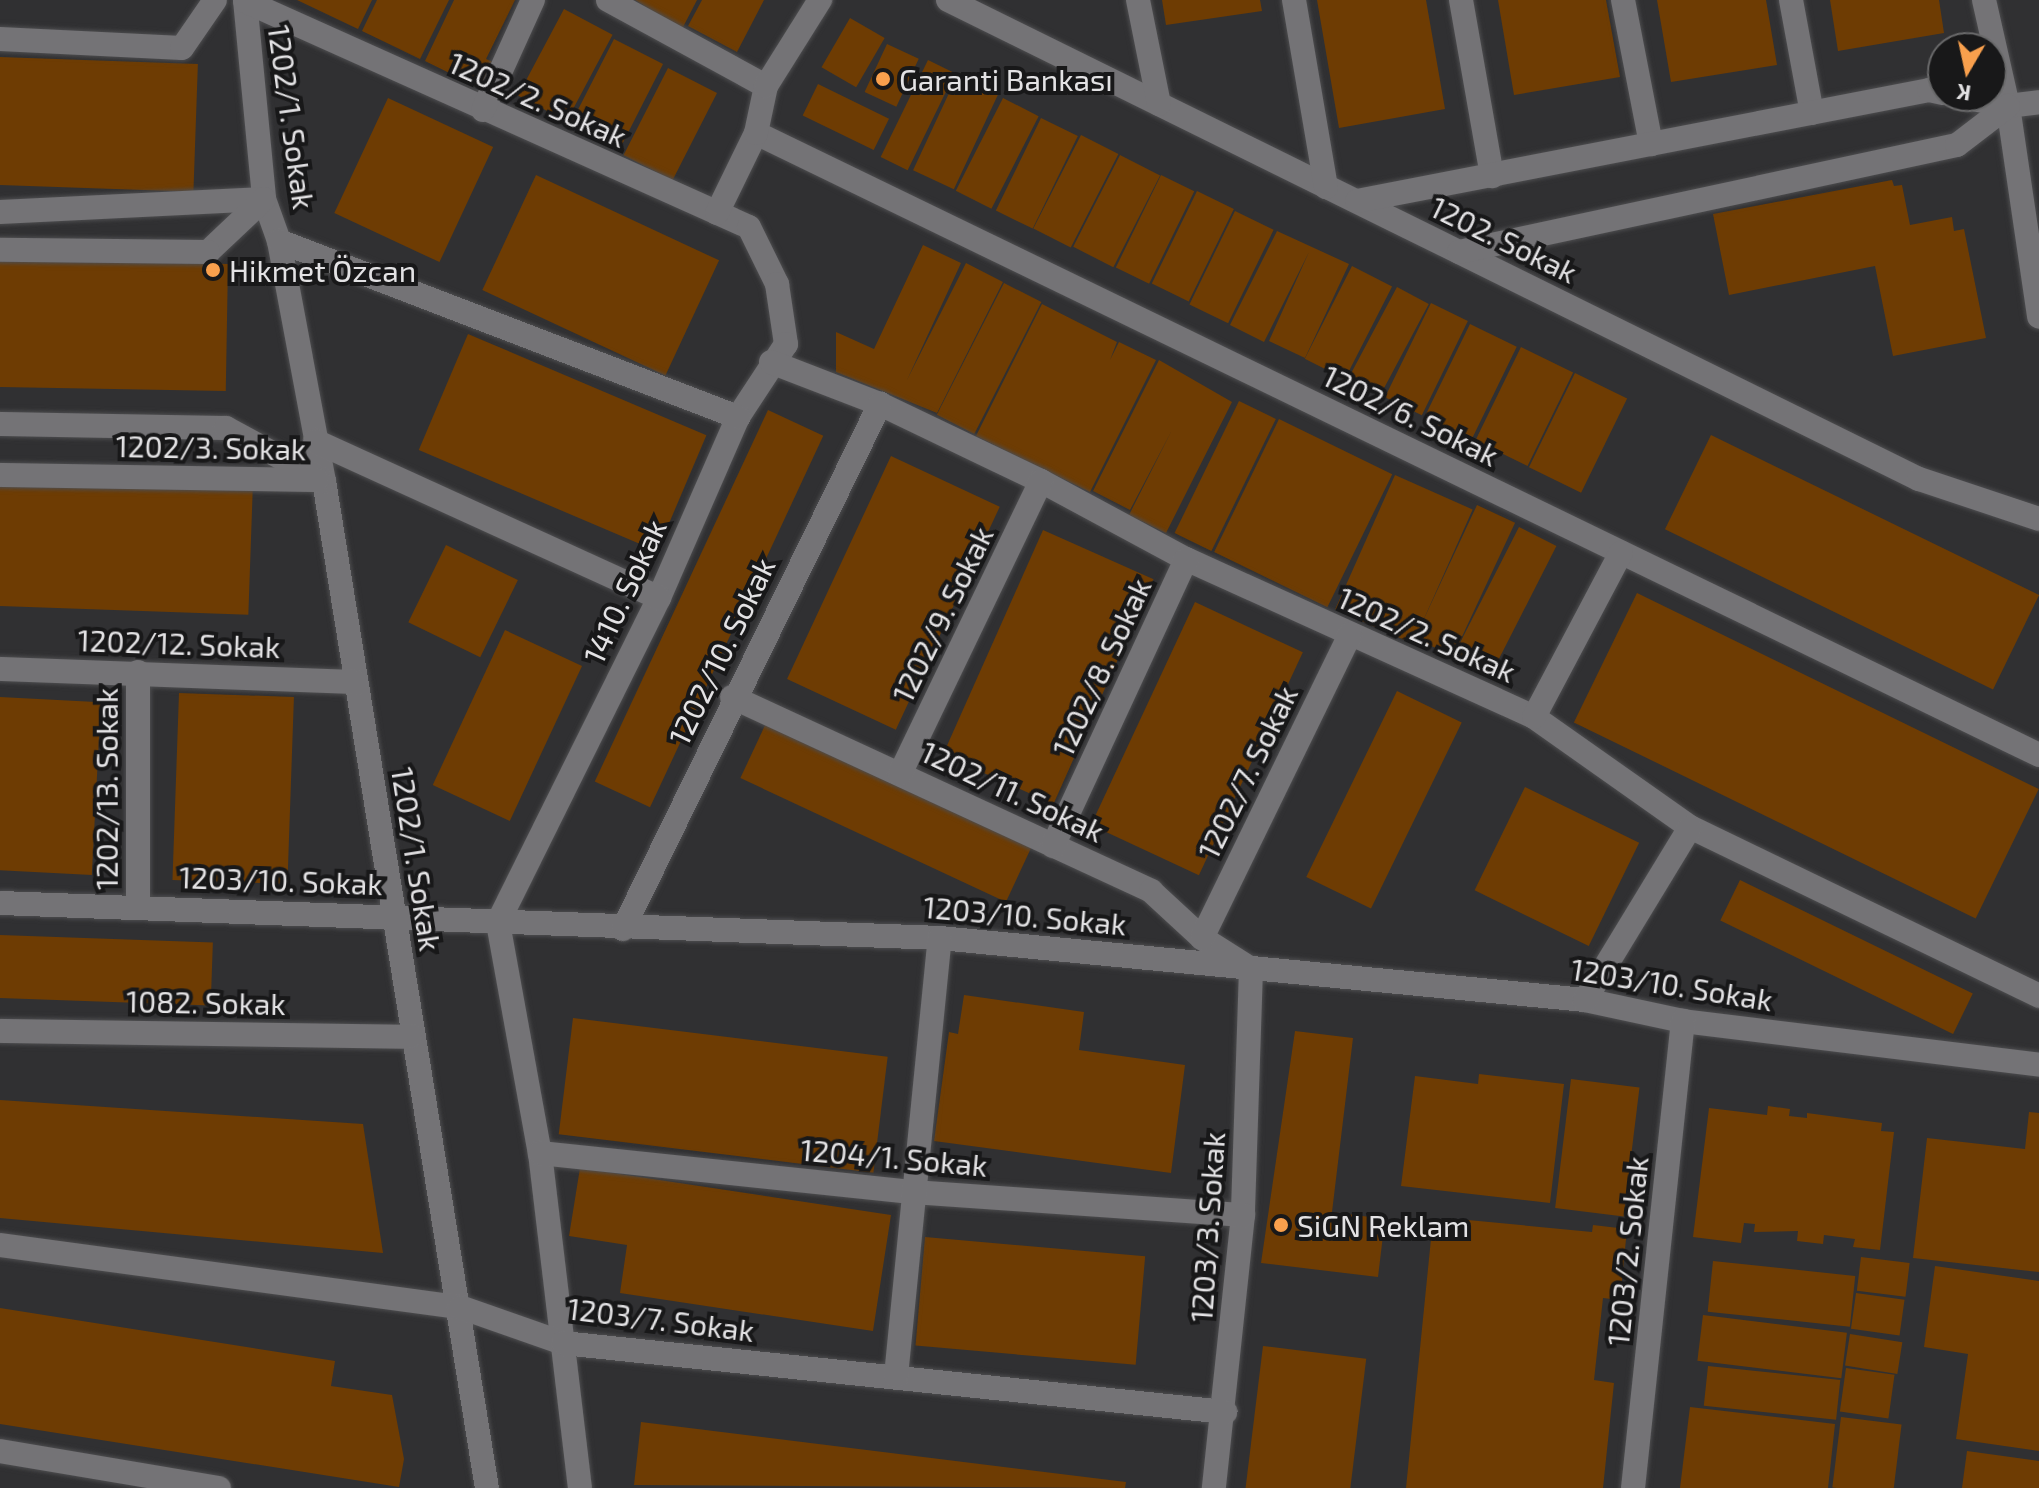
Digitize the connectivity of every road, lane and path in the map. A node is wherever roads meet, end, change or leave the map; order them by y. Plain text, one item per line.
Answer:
1 (215, 0) edge
2 (245, 0) edge
3 (533, 0) edge
4 (608, 0) edge
5 (820, 0) edge
6 (948, 0) edge
7 (1138, 0) edge
8 (1294, 0) edge
9 (1461, 0) edge
10 (1623, 0) edge
11 (1791, 0) edge
12 (1984, 0) edge
13 (0, 39) edge
14 (766, 86) junction
15 (1927, 90) edge
16 (2039, 102) edge
17 (1159, 104) junction
18 (2008, 106) junction
19 (483, 110) junction
20 (1812, 113) junction
21 (756, 133) junction
22 (1651, 144) junction
23 (1492, 176) junction
24 (1326, 187) junction
25 (264, 199) junction
26 (1357, 201) junction
27 (0, 212) edge
28 (717, 213) junction
29 (279, 241) junction
30 (0, 250) edge
31 (1459, 252) junction
32 (777, 284) joint
33 (2039, 317) edge
34 (771, 362) junction
35 (880, 404) junction
36 (738, 417) junction
37 (0, 424) edge
38 (315, 441) junction
39 (0, 475) edge
40 (324, 481) junction
41 (1041, 481) junction
42 (2039, 519) edge
43 (1621, 553) junction
44 (1186, 559) junction
45 (659, 598) junction
46 (1350, 634) junction
47 (0, 669) edge
48 (138, 672) junction
49 (356, 682) junction
50 (732, 697) junction
51 (1534, 717) junction
52 (2039, 755) edge
53 (900, 774) junction
54 (1690, 827) junction
55 (1053, 846) junction
56 (0, 903) edge
57 (138, 906) junction
58 (396, 916) junction
59 (498, 923) junction
60 (623, 929) junction
61 (940, 938) junction
62 (1202, 938) junction
63 (1251, 969) junction
64 (2039, 996) edge
65 (1585, 1000) junction
66 (1683, 1021) junction
67 (0, 1031) edge
68 (410, 1037) junction
69 (2039, 1065) edge
70 (540, 1153) junction
71 (914, 1192) junction
72 (1243, 1215) junction
73 (0, 1245) edge
74 (460, 1307) junction
75 (563, 1343) junction
76 (896, 1376) junction
77 (1225, 1412) junction
78 (0, 1451) edge
79 (219, 1488) edge
80 (487, 1488) edge
81 (580, 1488) edge
82 (1214, 1488) edge
83 (1633, 1488) edge

1 - 13 street
2 - 19 street, 1202/2. Sokak
2 - 25 street, 1202/1. Sokak
3 - 19 street
4 - 14 street
5 - 14 street
6 - 17 street, 1202. Sokak
7 - 17 street
8 - 24 street
9 - 23 street
10 - 22 street
11 - 20 street
12 - 18 street
14 - 21 street
15 - 20 street
16 - 18 street
17 - 24 street, 1202. Sokak
18 - 31 street
18 - 33 street
19 - 28 street, 1202/2. Sokak
20 - 22 street
21 - 28 street
21 - 43 street, 1202/6. Sokak
22 - 23 street
23 - 26 street
24 - 26 street, 1202. Sokak
25 - 27 street
25 - 29 street, 1202/1. Sokak
25 - 30 street
26 - 31 street, 1202. Sokak
28 - 32 street, 1202/2. Sokak
29 - 36 street, 1202/1. Sokak
29 - 38 street, 1202/1. Sokak
31 - 42 street, 1202. Sokak
32 - 34 street, 1410. Sokak
34 - 35 street, 1202/2. Sokak
34 - 36 street, 1410. Sokak
35 - 41 street, 1202/2. Sokak
35 - 50 street, 1202/10. Sokak
36 - 45 street, 1410. Sokak
37 - 40 street, 1202/3. Sokak
38 - 40 street, 1202/1. Sokak
38 - 45 street, 1202/3. Sokak
39 - 40 street, 1202/3. Sokak
40 - 49 street, 1202/1. Sokak
41 - 44 street, 1202/2. Sokak
41 - 53 street, 1202/9. Sokak
43 - 51 street
43 - 52 street, 1202/6. Sokak
44 - 46 street, 1202/2. Sokak
44 - 55 street, 1202/8. Sokak
45 - 59 street, 1410. Sokak
46 - 51 street, 1202/2. Sokak
46 - 62 street, 1202/7. Sokak
47 - 48 street, 1202/12. Sokak
48 - 49 street, 1202/12. Sokak
48 - 57 street, 1202/13. Sokak
49 - 58 street, 1202/1. Sokak
50 - 53 street, 1202/11. Sokak
50 - 60 street, 1202/10. Sokak
51 - 54 street, 1202/2. Sokak
53 - 55 street, 1202/11. Sokak
54 - 64 street, 1202/2. Sokak
54 - 65 street
55 - 62 street, 1202/11. Sokak
56 - 57 street, 1203/10. Sokak
57 - 58 street, 1203/10. Sokak
58 - 59 street, 1203/10. Sokak
58 - 68 street, 1202/1. Sokak
59 - 60 street, 1203/10. Sokak
59 - 70 street
60 - 61 street, 1203/10. Sokak
61 - 63 street, 1203/10. Sokak
61 - 71 street
62 - 63 street, 1202/11. Sokak
63 - 65 street, 1203/10. Sokak
63 - 72 street, 1203/3. Sokak
65 - 66 street, 1203/10. Sokak
66 - 69 street, 1203/10. Sokak
66 - 83 street, 1203/2. Sokak
67 - 68 street, 1082. Sokak
68 - 74 street, 1202/1. Sokak
70 - 71 street, 1204/1. Sokak
70 - 75 street
71 - 72 street, 1204/1. Sokak
71 - 76 street
72 - 77 street, 1203/3. Sokak
73 - 74 street, 1203/7. Sokak
74 - 75 street, 1203/7. Sokak
74 - 80 street, 1202/1. Sokak
75 - 76 street, 1203/7. Sokak
75 - 81 street
76 - 77 street, 1203/7. Sokak
77 - 82 street, 1203/3. Sokak
78 - 79 street

